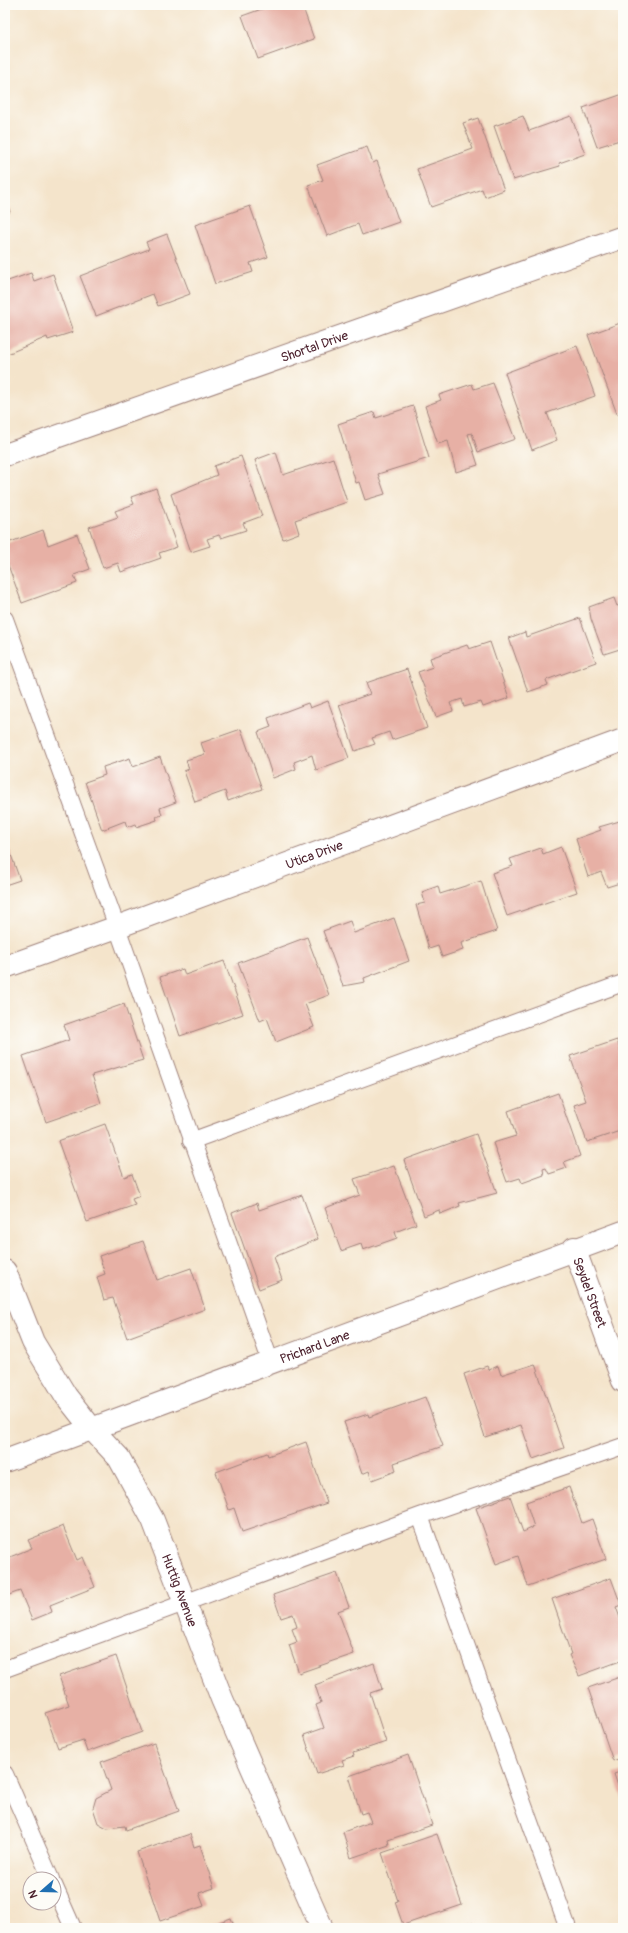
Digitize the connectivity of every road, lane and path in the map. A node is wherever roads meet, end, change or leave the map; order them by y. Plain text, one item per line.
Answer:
1 (623, 237) edge
2 (5, 454) edge
3 (5, 619) edge
4 (623, 740) edge
5 (117, 927) junction
6 (5, 967) edge
7 (623, 983) edge
8 (192, 1140) junction
9 (623, 1232) edge
10 (574, 1248) junction
11 (5, 1271) edge
12 (271, 1363) junction
13 (623, 1381) edge
14 (92, 1429) junction
15 (623, 1446) edge
16 (5, 1461) edge
17 (420, 1516) junction
18 (185, 1602) junction
19 (5, 1669) edge
20 (5, 1774) edge
21 (47, 1871) edge
22 (62, 1903) edge
23 (73, 1928) edge
24 (322, 1928) edge
25 (568, 1928) edge

1 - 2 street, Shortal Drive
3 - 5 lane
4 - 5 street, Utica Drive
5 - 6 street, Utica Drive
5 - 8 lane
7 - 8 lane
8 - 12 lane
9 - 10 street, Prichard Lane
10 - 12 street, Prichard Lane
10 - 13 street, Seydel Street
11 - 14 street, Huttig Avenue
12 - 14 street, Prichard Lane
14 - 16 street, Prichard Lane
14 - 18 street, Huttig Avenue
15 - 17 lane
17 - 18 lane
17 - 25 lane
18 - 19 lane
18 - 24 street, Huttig Avenue
20 - 21 lane
22 - 23 lane

